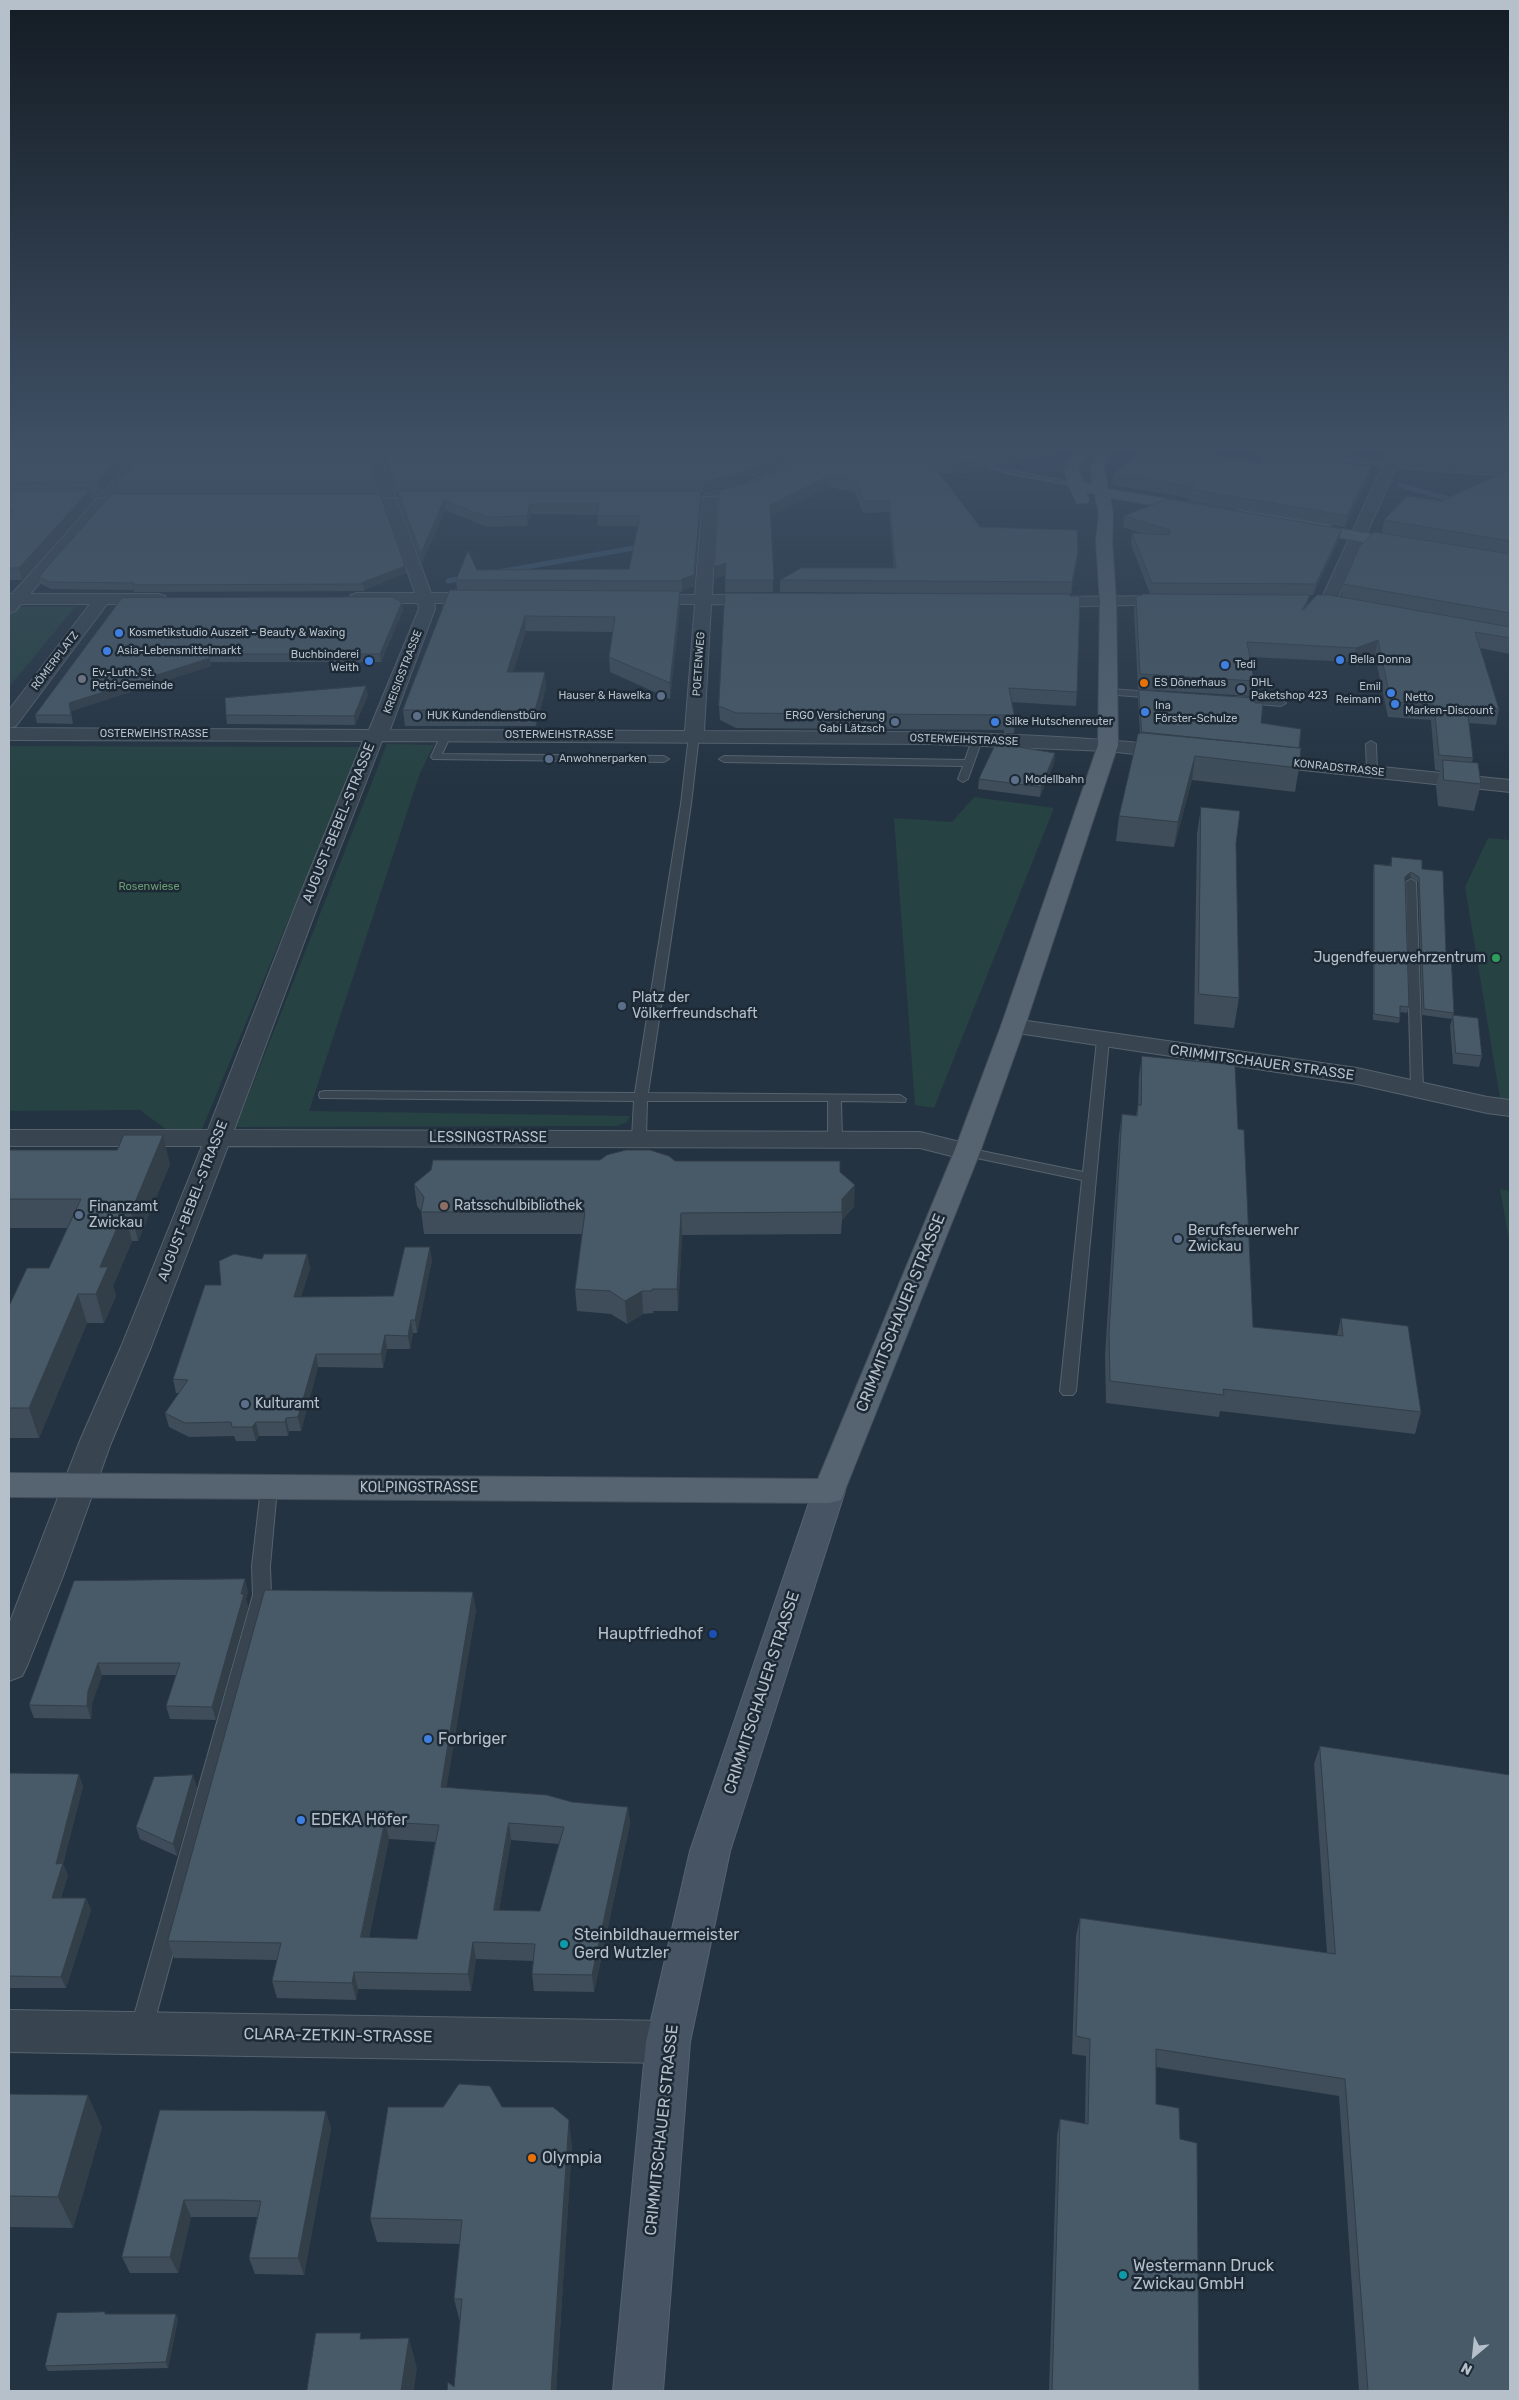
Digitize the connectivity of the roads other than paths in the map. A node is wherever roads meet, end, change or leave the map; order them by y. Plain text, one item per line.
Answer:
1 (43, 566) edge
2 (414, 566) edge
3 (704, 566) edge
4 (1106, 566) edge
5 (1344, 566) edge
6 (418, 578) junction
7 (343, 598) edge
8 (372, 598) junction
9 (425, 598) junction
10 (502, 598) edge
11 (102, 599) junction
12 (179, 599) edge
13 (626, 599) edge
14 (703, 600) junction
15 (783, 600) edge
16 (1184, 601) edge
17 (11, 602) edge
18 (1022, 602) edge
19 (1108, 602) junction
20 (1308, 602) edge
21 (1328, 602) junction
22 (1346, 605) edge
23 (1108, 692) junction
24 (1166, 696) edge
25 (1224, 700) edge
26 (1282, 703) dead end
27 (9, 722) edge
28 (9, 734) edge
29 (375, 735) junction
30 (446, 735) junction
31 (694, 735) junction
32 (977, 740) junction
33 (1371, 744) dead end
34 (1108, 746) junction
35 (1186, 753) edge
36 (664, 759) dead end
37 (724, 759) dead end
38 (1245, 759) edge
39 (968, 763) junction
40 (1372, 771) junction
41 (963, 779) dead end
42 (1510, 786) edge
43 (1411, 882) edge
44 (1013, 1026) junction
45 (1103, 1040) junction
46 (1418, 1089) junction
47 (325, 1095) dead end
48 (834, 1097) junction
49 (641, 1098) junction
50 (900, 1099) dead end
51 (1510, 1108) edge
52 (9, 1138) edge
53 (218, 1138) junction
54 (639, 1138) junction
55 (835, 1139) junction
56 (967, 1152) junction
57 (1090, 1177) junction
58 (1068, 1391) dead end
59 (78, 1484) junction
60 (9, 1485) edge
61 (269, 1488) junction
62 (829, 1491) junction
63 (9, 1666) edge
64 (9, 2031) edge
65 (140, 2032) junction
66 (668, 2042) junction
67 (638, 2391) edge

1 - 17 street
2 - 6 street, KREISIGSTRASSE
3 - 14 street, POETENWEG
4 - 19 main road, CRIMMITSCHAUER STRASSE
5 - 21 street
6 - 8 street
6 - 9 street, KREISIGSTRASSE
7 - 8 street
8 - 9 street
9 - 10 street
9 - 29 street, KREISIGSTRASSE
11 - 12 street
11 - 17 street
11 - 27 street, RÖMERPLATZ
13 - 14 street
14 - 15 street
14 - 31 street, POETENWEG
16 - 19 street
18 - 19 street
19 - 23 main road, CRIMMITSCHAUER STRASSE
20 - 21 street
21 - 22 street
23 - 24 lane
23 - 34 main road, CRIMMITSCHAUER STRASSE
25 - 26 lane
28 - 29 street, OSTERWEIHSTRASSE
29 - 30 street, OSTERWEIHSTRASSE
29 - 53 street, AUGUST-BEBEL-STRASSE
30 - 31 street, OSTERWEIHSTRASSE
30 - 36 lane
31 - 32 street, OSTERWEIHSTRASSE
31 - 49 lane
32 - 34 street, OSTERWEIHSTRASSE
32 - 39 lane
33 - 40 lane
34 - 35 street
34 - 44 main road, CRIMMITSCHAUER STRASSE
37 - 39 lane
38 - 40 street, KONRADSTRASSE
39 - 41 lane
40 - 42 street, KONRADSTRASSE
43 - 46 lane
44 - 45 street, CRIMMITSCHAUER STRASSE
44 - 56 main road, CRIMMITSCHAUER STRASSE
45 - 46 street, CRIMMITSCHAUER STRASSE
45 - 57 lane
46 - 51 street, CRIMMITSCHAUER STRASSE
47 - 49 lane
48 - 49 lane
48 - 50 lane
48 - 55 lane
49 - 54 lane
52 - 53 street, LESSINGSTRASSE
53 - 54 street, LESSINGSTRASSE
53 - 59 street, AUGUST-BEBEL-STRASSE
54 - 55 street, LESSINGSTRASSE
55 - 56 street, LESSINGSTRASSE
56 - 57 lane
56 - 62 main road, CRIMMITSCHAUER STRASSE
57 - 58 lane
59 - 60 main road, KOLPINGSTRASSE
59 - 61 main road, KOLPINGSTRASSE
59 - 63 street, AUGUST-BEBEL-STRASSE
61 - 62 main road, KOLPINGSTRASSE
61 - 65 lane
62 - 66 main road, CRIMMITSCHAUER STRASSE
64 - 65 street, CLARA-ZETKIN-STRASSE
65 - 66 street, CLARA-ZETKIN-STRASSE
66 - 67 main road, CRIMMITSCHAUER STRASSE

